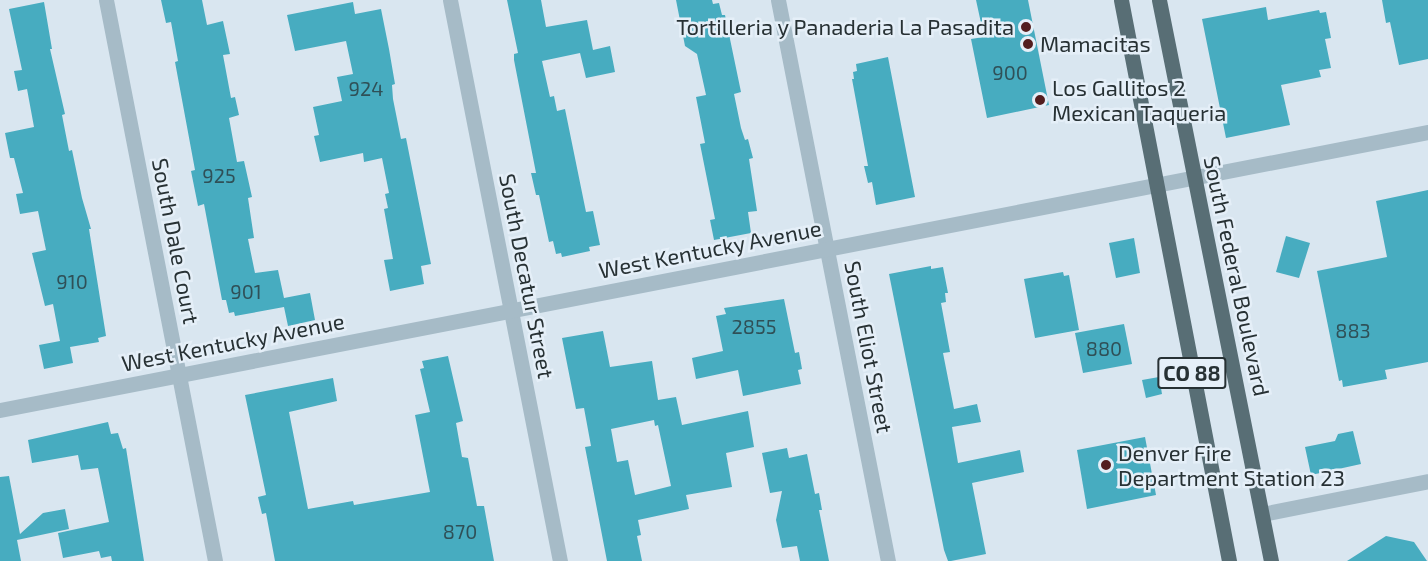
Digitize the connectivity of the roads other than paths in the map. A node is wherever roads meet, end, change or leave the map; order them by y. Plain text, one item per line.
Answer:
1 (106, 0) edge
2 (450, 0) edge
3 (778, 0) edge
4 (1120, 0) edge
5 (1159, 0) edge
6 (1428, 132) edge
7 (1194, 178) junction
8 (1155, 185) junction
9 (827, 249) junction
10 (511, 310) junction
11 (179, 375) junction
12 (0, 410) edge
13 (1428, 481) edge
14 (1262, 514) junction
15 (215, 561) edge
16 (560, 561) edge
17 (888, 561) edge
18 (1229, 561) edge
19 (1271, 561) edge

1 - 11 street, South Dale Court
2 - 10 street, South Decatur Street
3 - 9 street, South Eliot Street
4 - 8 main road, CO 88
5 - 7 main road, South Federal Boulevard / CO 88
6 - 7 street, West Kentucky Avenue
7 - 8 street, West Kentucky Avenue
7 - 14 main road, South Federal Boulevard / CO 88
8 - 9 street, West Kentucky Avenue
8 - 18 main road, CO 88
9 - 10 street, West Kentucky Avenue
9 - 17 street, South Eliot Street
10 - 11 street, West Kentucky Avenue
10 - 16 street, South Decatur Street
11 - 12 street, West Kentucky Avenue
11 - 15 street, South Dale Court
13 - 14 street
14 - 19 main road, South Federal Boulevard / CO 88

